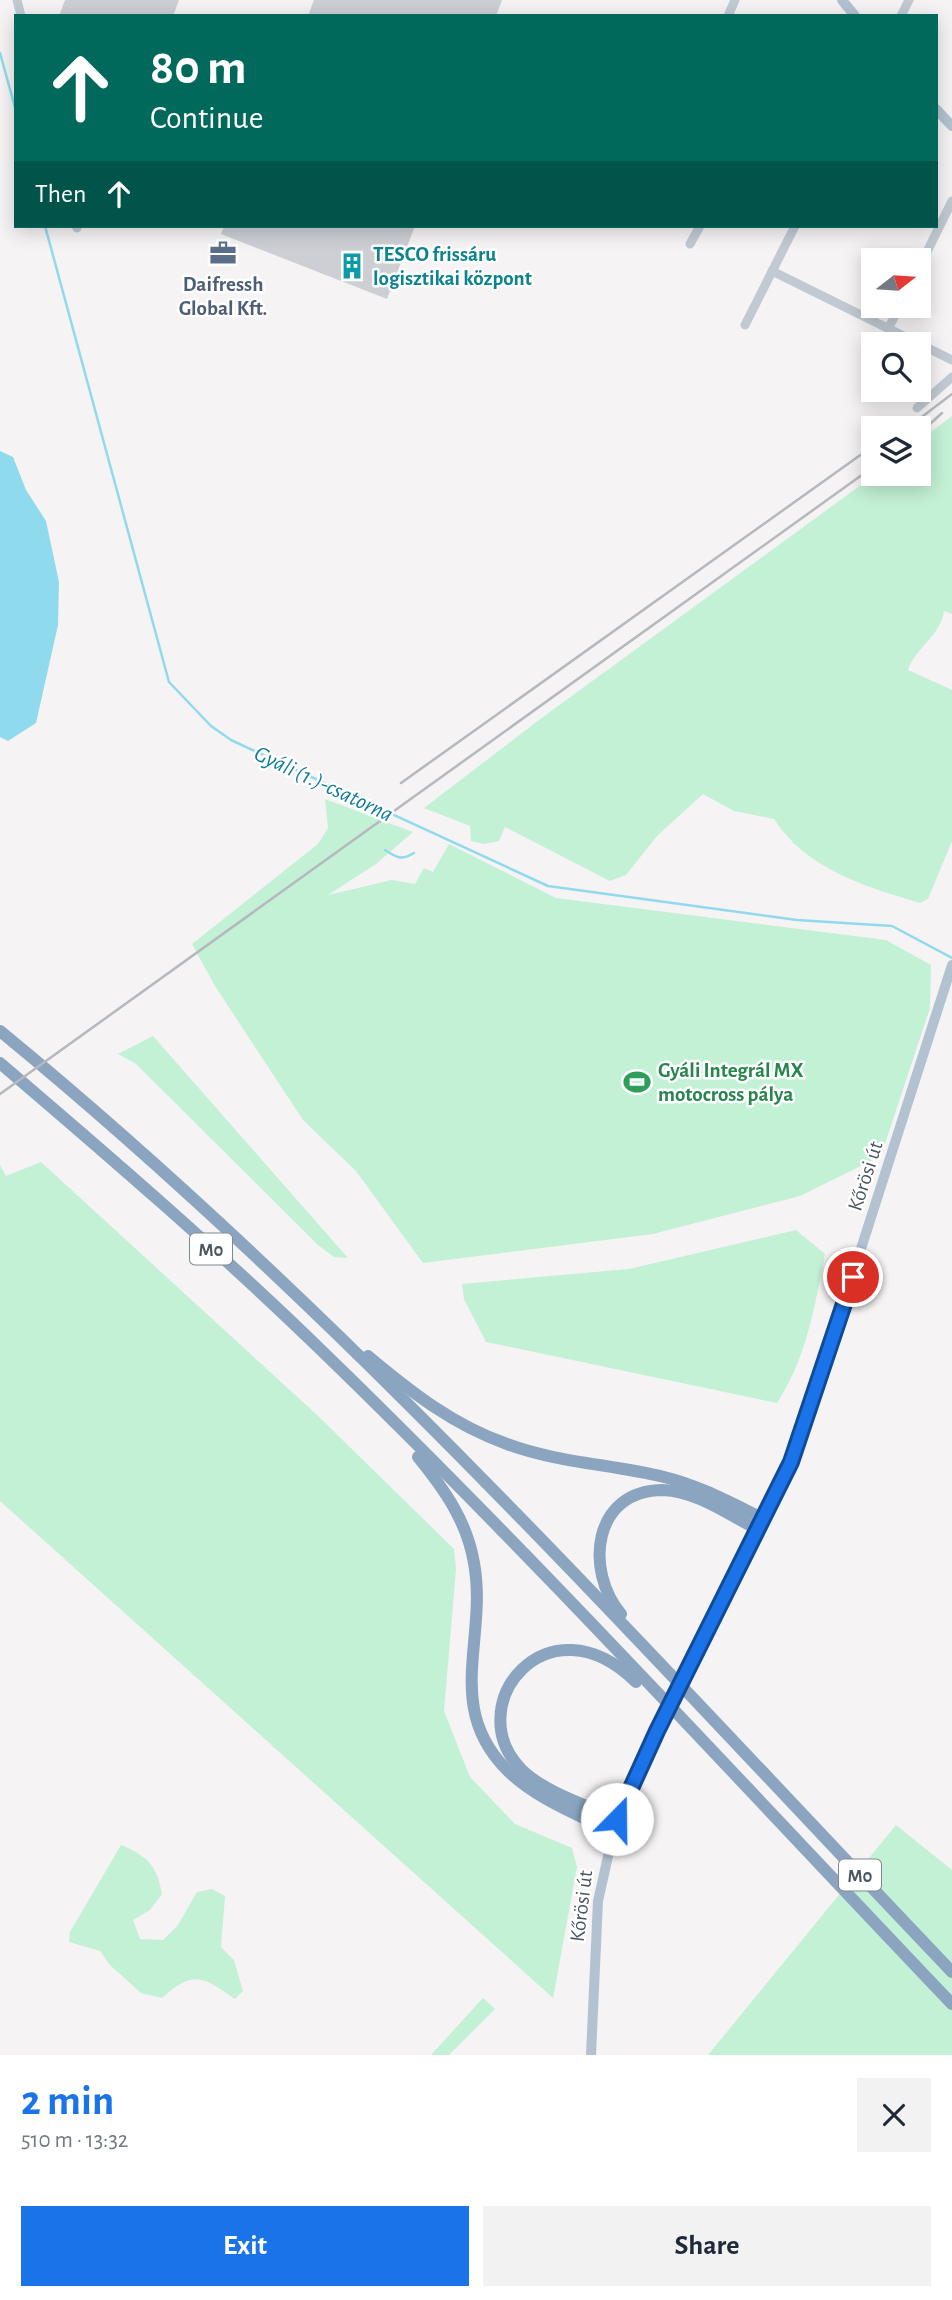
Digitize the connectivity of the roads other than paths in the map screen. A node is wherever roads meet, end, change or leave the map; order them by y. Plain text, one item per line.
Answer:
1 (842, 0) edge
2 (853, 14) edge
3 (938, 110) edge
4 (952, 126) edge
5 (952, 201) edge
6 (699, 228) edge
7 (794, 228) edge
8 (690, 244) dead end
9 (929, 248) edge
10 (772, 271) junction
11 (894, 318) edge
12 (745, 325) dead end
13 (888, 329) junction
14 (952, 360) edge
15 (952, 377) edge
16 (917, 408) dead end
17 (952, 966) edge
18 (0, 1031) edge
19 (0, 1063) edge
20 (335, 1334) junction
21 (364, 1392) junction
22 (760, 1524) junction
23 (644, 1649) junction
24 (699, 1737) junction
25 (615, 1825) junction
26 (952, 1972) edge
27 (952, 2004) edge
28 (591, 2055) edge

1 - 2 main road
3 - 4 main road
5 - 9 street
6 - 8 street
7 - 10 street
10 - 12 street
10 - 13 street
11 - 13 street
13 - 14 street
15 - 16 street
17 - 22 main road, Kőrösi út
18 - 20 highway, M0
19 - 21 highway, M0
20 - 22 highway
20 - 23 highway, M0
21 - 24 highway, M0
21 - 25 highway
22 - 23 highway
22 - 25 main road, Kőrösi út
23 - 26 highway, M0
24 - 25 highway
24 - 27 highway, M0
25 - 28 main road, Kőrösi út

